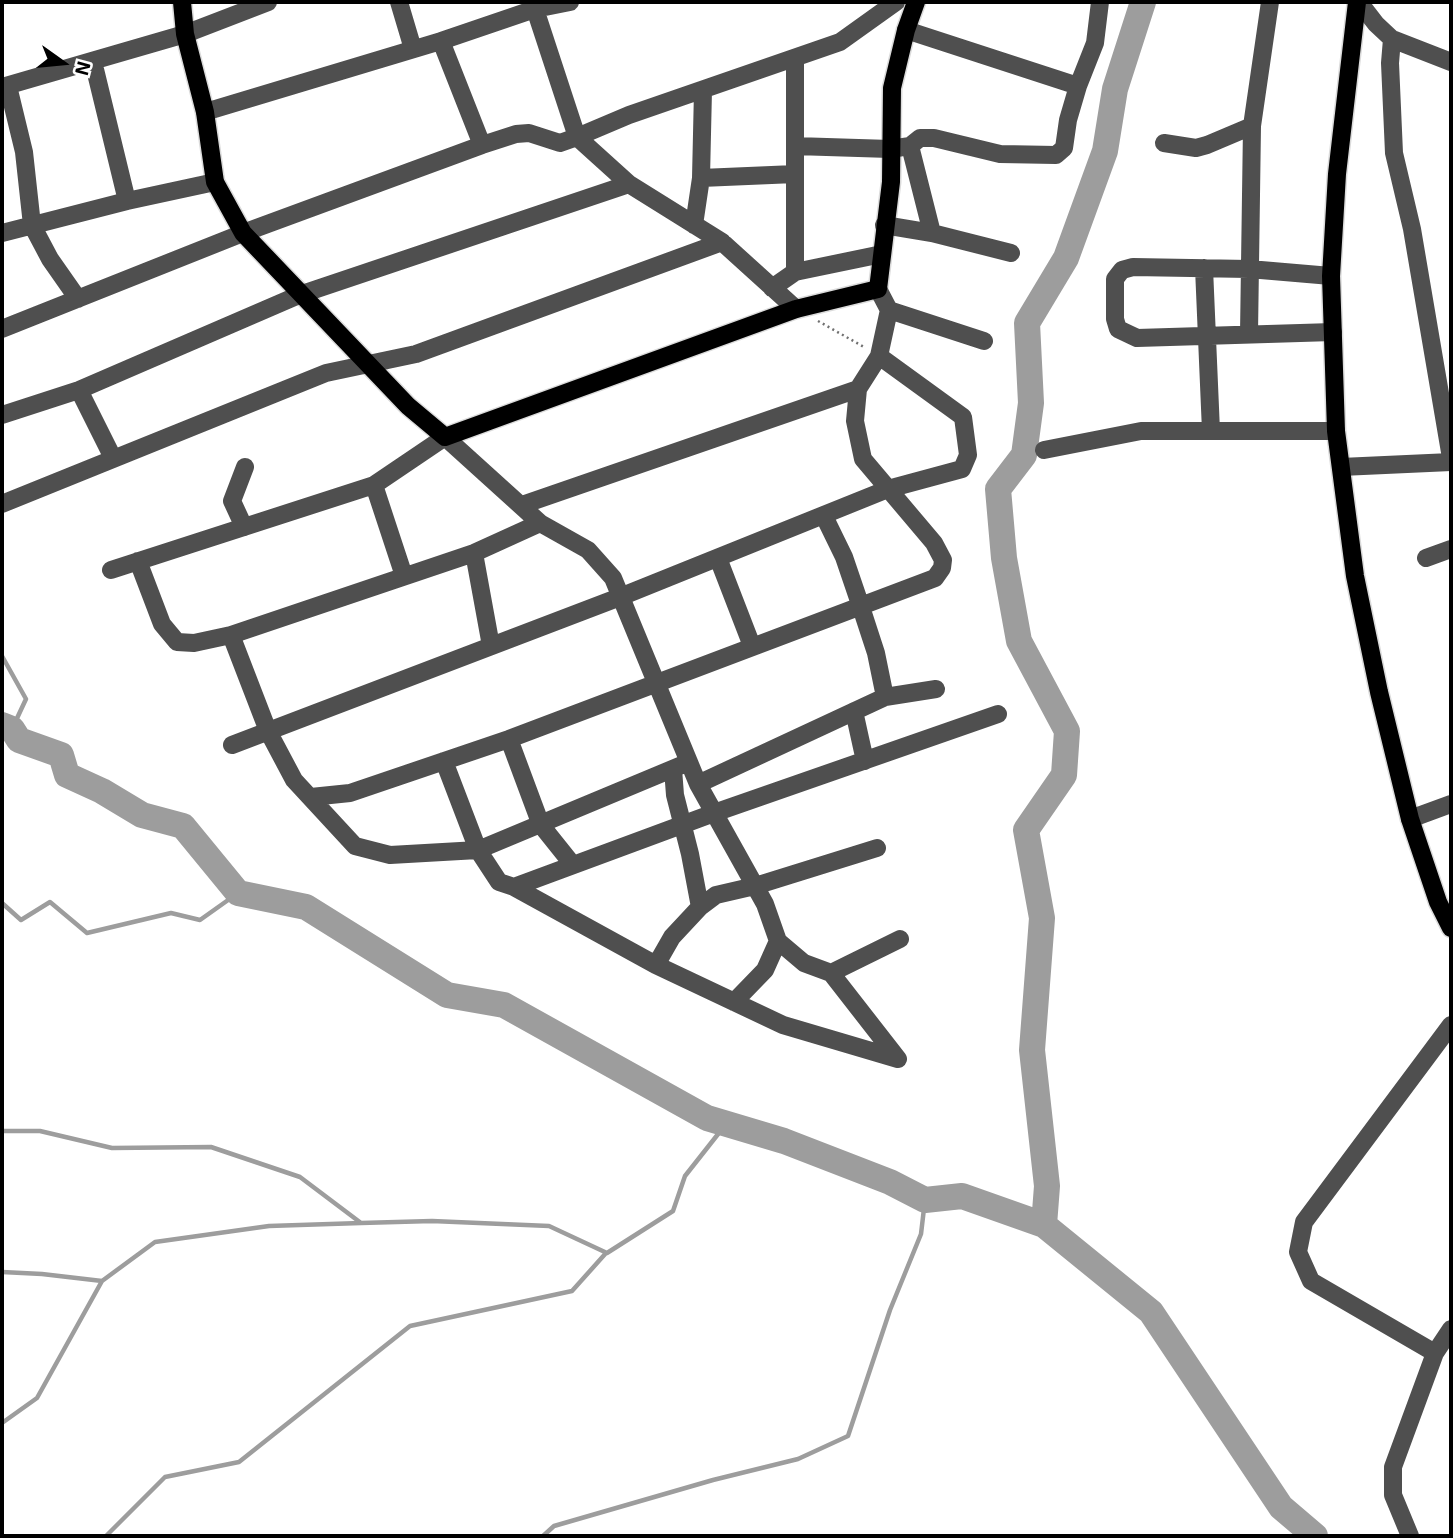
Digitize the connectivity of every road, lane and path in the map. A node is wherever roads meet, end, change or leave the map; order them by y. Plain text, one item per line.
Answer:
1 (182, 2) edge
2 (265, 2) edge
3 (399, 2) edge
4 (570, 2) edge
5 (896, 2) edge
6 (916, 2) edge
7 (1100, 2) edge
8 (1270, 2) edge
9 (1358, 2) edge
10 (535, 9) junction
11 (906, 30) junction
12 (185, 34) junction
13 (1392, 39) junction
14 (441, 41) junction
15 (413, 49) junction
16 (795, 58) junction
17 (93, 61) junction
18 (1451, 62) edge
19 (5, 86) edge
20 (1078, 86) junction
21 (703, 90) junction
22 (205, 112) junction
23 (1252, 126) junction
24 (577, 137) junction
25 (1164, 143) dead end
26 (482, 145) junction
27 (795, 146) junction
28 (910, 146) junction
29 (890, 149) junction
30 (795, 174) junction
31 (701, 178) junction
32 (215, 182) junction
33 (629, 184) junction
34 (127, 201) junction
35 (32, 225) junction
36 (694, 225) junction
37 (884, 225) junction
38 (2, 233) edge
39 (243, 233) junction
40 (932, 233) junction
41 (722, 242) junction
42 (1011, 253) dead end
43 (881, 254) junction
44 (1204, 268) junction
45 (1249, 270) junction
46 (795, 272) junction
47 (1331, 276) junction
48 (772, 288) junction
49 (878, 289) junction
50 (299, 295) junction
51 (78, 299) junction
52 (796, 309) junction
53 (889, 310) junction
54 (2, 329) edge
55 (1333, 332) junction
56 (1249, 334) junction
57 (1208, 336) junction
58 (984, 341) dead end
59 (879, 356) junction
60 (369, 363) junction
61 (859, 389) junction
62 (79, 390) junction
63 (2, 415) edge
64 (1211, 431) junction
65 (1336, 431) junction
66 (445, 437) junction
67 (1044, 450) dead end
68 (113, 458) junction
69 (1451, 460) edge
70 (245, 467) dead end
71 (1341, 467) junction
72 (374, 485) junction
73 (888, 489) junction
74 (2, 504) edge
75 (522, 505) junction
76 (824, 516) junction
77 (540, 523) junction
78 (244, 527) junction
79 (1451, 550) edge
80 (474, 554) junction
81 (718, 558) junction
82 (1426, 558) dead end
83 (138, 561) junction
84 (111, 570) dead end
85 (404, 576) junction
86 (620, 597) junction
87 (860, 604) junction
88 (231, 635) junction
89 (491, 646) junction
90 (752, 646) junction
91 (656, 683) junction
92 (936, 689) dead end
93 (885, 697) junction
94 (854, 711) junction
95 (998, 715) dead end
96 (268, 731) junction
97 (509, 738) junction
98 (232, 745) dead end
99 (444, 761) junction
100 (865, 761) junction
101 (681, 766) junction
102 (698, 784) junction
103 (312, 797) junction
104 (1451, 804) edge
105 (714, 813) junction
106 (1410, 820) junction
107 (541, 825) junction
108 (682, 825) junction
109 (877, 848) dead end
110 (478, 850) junction
111 (573, 865) junction
112 (755, 886) junction
113 (514, 887) junction
114 (700, 908) junction
115 (1451, 928) edge
116 (900, 939) dead end
117 (778, 940) junction
118 (656, 965) junction
119 (831, 973) junction
120 (734, 1002) junction
121 (1451, 1025) edge
122 (1451, 1329) edge
123 (1435, 1353) junction
124 (1410, 1536) edge

1 - 12 main road
2 - 12 street
3 - 15 street
4 - 10 street
5 - 16 street
6 - 11 main road
7 - 20 street
8 - 23 street
9 - 13 street
9 - 47 main road
10 - 14 street
10 - 24 street
11 - 20 street
11 - 29 main road
12 - 17 street
12 - 22 main road
13 - 18 street
13 - 69 street
14 - 15 street
14 - 26 street
15 - 22 street
16 - 21 street
16 - 27 street
17 - 19 street
17 - 34 street
19 - 35 street
20 - 28 street
21 - 24 street
21 - 31 street
22 - 32 main road
23 - 25 street
23 - 45 street
24 - 26 street
24 - 33 street
26 - 39 street
27 - 29 street
27 - 30 street
28 - 29 street
28 - 40 street
29 - 37 main road
30 - 31 street
30 - 46 street
31 - 36 street
32 - 34 street
32 - 39 main road
33 - 36 street
33 - 50 street
34 - 35 street
35 - 38 street
35 - 51 street
36 - 41 street
37 - 40 street
37 - 43 main road
39 - 50 main road
39 - 51 street
40 - 42 street
41 - 48 street
41 - 60 street
43 - 46 street
43 - 49 main road
44 - 45 street
44 - 57 street
44 - 57 street
45 - 47 street
45 - 56 street
46 - 48 street
47 - 55 main road
48 - 52 street
49 - 52 main road
49 - 53 street
50 - 60 main road
50 - 62 street
51 - 54 street
52 - 59 path
52 - 66 main road
53 - 58 street
53 - 59 street
55 - 56 street
55 - 65 main road
56 - 57 street
57 - 64 street
59 - 61 street
59 - 73 street
60 - 66 main road
60 - 68 street
61 - 73 street
61 - 75 street
62 - 63 street
62 - 68 street
64 - 65 street
64 - 67 street
65 - 71 main road
66 - 72 street
66 - 75 street
68 - 74 street
69 - 71 street
70 - 78 street
71 - 106 main road
72 - 78 street
72 - 85 street
73 - 76 street
73 - 87 street
75 - 77 street
76 - 81 street
76 - 87 street
77 - 80 street
77 - 86 street
78 - 83 street
79 - 82 street
80 - 85 street
80 - 89 street
81 - 86 street
81 - 90 street
83 - 84 street
83 - 88 street
85 - 88 street
86 - 89 street
86 - 91 street
87 - 90 street
87 - 93 street
88 - 96 street
89 - 96 street
90 - 91 street
91 - 97 street
91 - 101 street
92 - 93 street
93 - 94 street
94 - 100 street
94 - 102 street
95 - 100 street
96 - 98 street
96 - 103 street
97 - 99 street
97 - 107 street
99 - 103 street
99 - 110 street
100 - 105 street
101 - 102 street
101 - 107 street
101 - 108 street
102 - 105 street
103 - 110 street
104 - 106 street
105 - 108 street
105 - 112 street
106 - 115 main road
107 - 110 street
107 - 111 street
108 - 111 street
108 - 114 street
109 - 112 street
110 - 113 street
111 - 113 street
112 - 114 street
112 - 117 street
113 - 118 street
114 - 118 street
116 - 119 street
117 - 119 street
117 - 120 street
118 - 120 street
119 - 120 street
121 - 123 street
122 - 123 street
123 - 124 street

